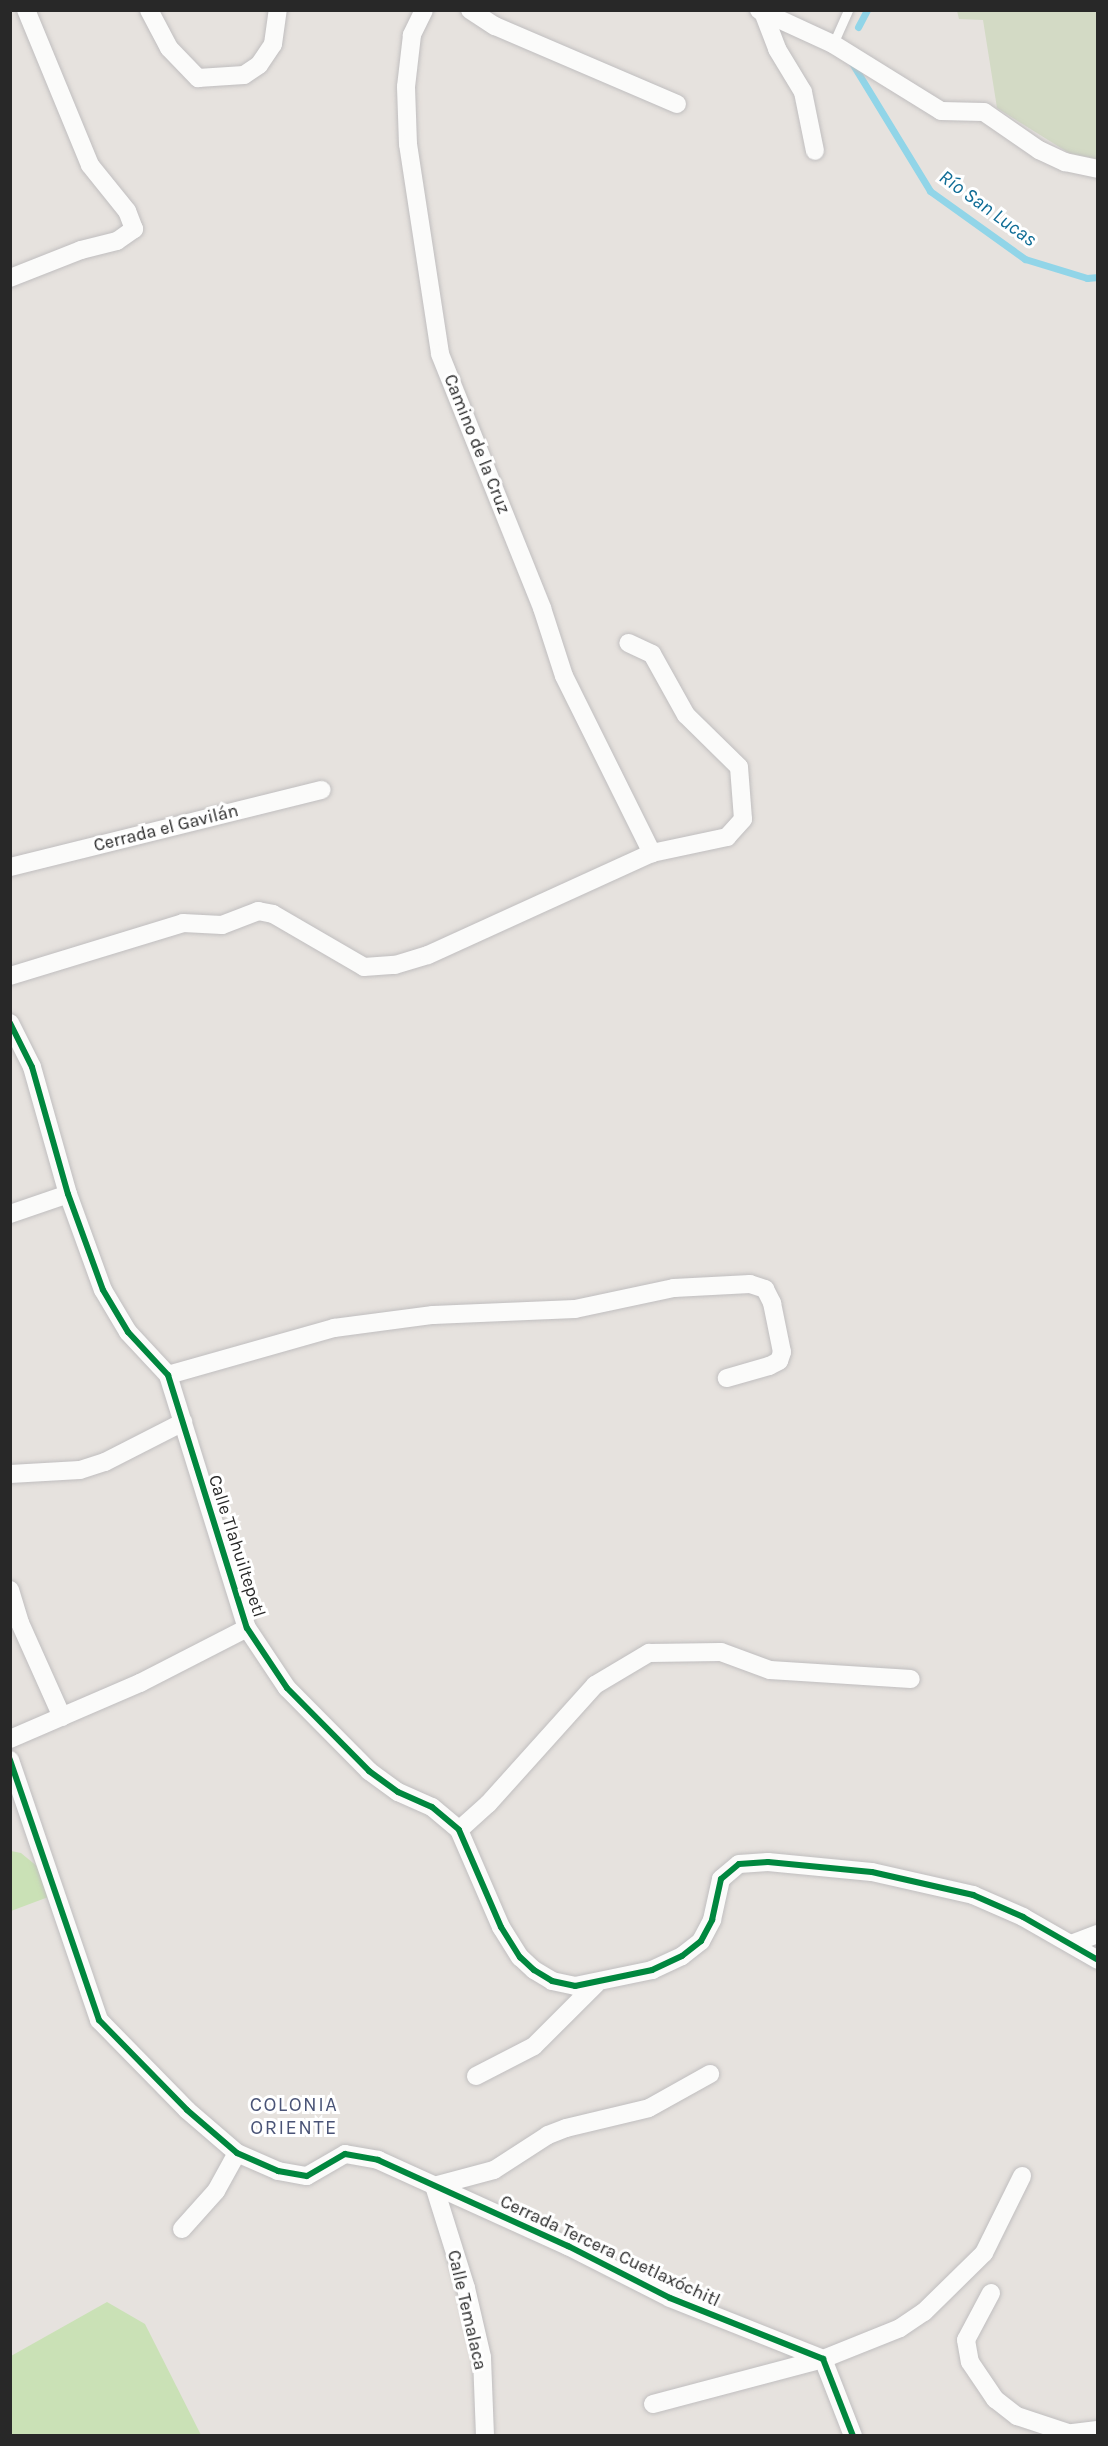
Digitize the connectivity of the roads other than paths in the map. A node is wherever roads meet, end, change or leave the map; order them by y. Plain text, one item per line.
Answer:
1 (26, 10) edge
2 (149, 10) edge
3 (278, 10) edge
4 (424, 10) edge
5 (470, 10) edge
6 (848, 10) edge
7 (761, 11) edge
8 (833, 44) junction
9 (677, 104) dead end
10 (815, 151) dead end
11 (1098, 169) edge
12 (10, 278) edge
13 (628, 643) dead end
14 (322, 790) dead end
15 (652, 853) junction
16 (10, 867) edge
17 (10, 976) edge
18 (10, 1023) edge
19 (68, 1194) junction
20 (10, 1214) edge
21 (168, 1375) junction
22 (728, 1378) dead end
23 (183, 1422) junction
24 (10, 1474) edge
25 (10, 1590) edge
26 (247, 1628) junction
27 (911, 1679) dead end
28 (62, 1717) junction
29 (10, 1739) edge
30 (10, 1760) edge
31 (459, 1830) junction
32 (1098, 1934) edge
33 (1074, 1944) junction
34 (1098, 1960) edge
35 (596, 1984) junction
36 (710, 2074) dead end
37 (476, 2076) dead end
38 (237, 2153) junction
39 (1022, 2176) dead end
40 (434, 2186) junction
41 (182, 2229) dead end
42 (991, 2293) dead end
43 (823, 2359) junction
44 (652, 2404) dead end
45 (1098, 2432) edge
46 (1066, 2434) edge
47 (485, 2436) edge
48 (853, 2436) edge

1 - 12 street
2 - 3 street
4 - 15 street, Camino de la Cruz
5 - 9 street
6 - 8 lane
7 - 8 street
7 - 10 street
8 - 11 street
13 - 15 street
14 - 16 street, Cerrada el Gavilán
15 - 17 street
18 - 19 street, Calle Tlahuiltepetl
19 - 20 street
19 - 21 street, Calle Tlahuiltepetl
21 - 22 street
21 - 23 street, Calle Tlahuiltepetl
23 - 24 street
23 - 26 street, Calle Tlahuiltepetl
25 - 28 street
26 - 28 street
26 - 31 street, Calle Tlahuiltepetl
27 - 31 street
28 - 29 street
30 - 38 street, Cerrada Tercera Cuetlaxóchitl
31 - 35 street, Calle Tlahuiltepetl
32 - 33 street
33 - 34 street, Calle Tlahuiltepetl
33 - 35 street, Calle Tlahuiltepetl
35 - 37 street
36 - 40 street
38 - 40 street, Cerrada Tercera Cuetlaxóchitl
38 - 41 street
39 - 43 street
40 - 43 street, Cerrada Tercera Cuetlaxóchitl
40 - 47 street, Calle Temalaca
42 - 46 street
43 - 44 street
43 - 48 street
45 - 46 street

